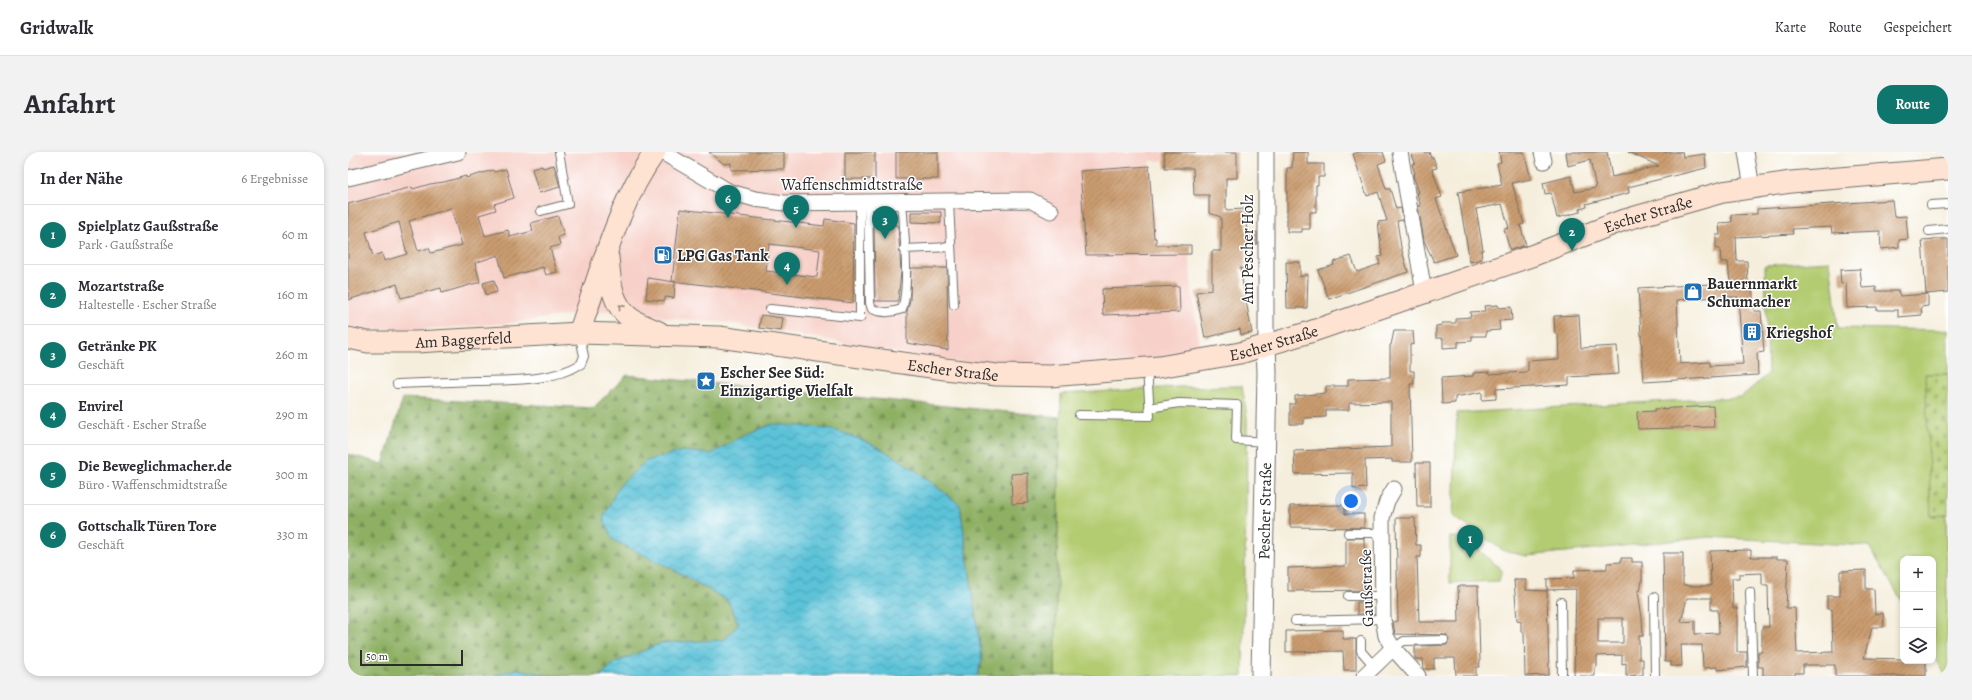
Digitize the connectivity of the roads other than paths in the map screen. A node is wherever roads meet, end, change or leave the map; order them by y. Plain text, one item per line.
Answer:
1 (457, 152) edge
2 (559, 152) edge
3 (655, 152) edge
4 (662, 152) edge
5 (1266, 152) edge
6 (1400, 152) edge
7 (1746, 152) edge
8 (1948, 169) edge
9 (348, 178) edge
10 (1752, 187) junction
11 (902, 202) junction
12 (949, 202) junction
13 (864, 203) junction
14 (1948, 204) edge
15 (1930, 205) dead end
16 (540, 211) dead end
17 (1051, 211) dead end
18 (1948, 229) edge
19 (1929, 231) dead end
20 (951, 247) junction
21 (904, 249) junction
22 (608, 251) junction
23 (1424, 292) junction
24 (954, 305) dead end
25 (770, 308) dead end
26 (579, 333) junction
27 (665, 335) junction
28 (348, 338) edge
29 (1266, 346) junction
30 (1147, 368) junction
31 (397, 384) dead end
32 (1149, 408) junction
33 (1079, 415) dead end
34 (1266, 442) junction
35 (1394, 489) dead end
36 (1382, 533) junction
37 (1348, 534) dead end
38 (1750, 592) dead end
39 (1348, 596) dead end
40 (1383, 596) junction
41 (1654, 597) dead end
42 (1561, 602) dead end
43 (1382, 619) junction
44 (1295, 621) dead end
45 (1444, 640) dead end
46 (1361, 641) dead end
47 (1392, 648) junction
48 (1369, 671) edge
49 (1261, 676) edge
50 (1418, 676) edge
51 (1562, 676) edge
52 (1655, 676) edge
53 (1753, 676) edge

1 - 9 street
2 - 16 lane
3 - 22 main road
4 - 13 street, Waffenschmidtstraße
5 - 29 street, Am Pescher Holz
6 - 23 street
7 - 10 street
8 - 10 main road, Escher Straße
10 - 23 main road, Escher Straße
11 - 12 street, Waffenschmidtstraße
11 - 13 street, Waffenschmidtstraße
11 - 21 lane
12 - 17 street, Waffenschmidtstraße
12 - 20 lane
13 - 21 lane
13 - 25 lane
14 - 15 lane
18 - 19 lane
20 - 21 lane
20 - 24 lane
22 - 26 main road
27 -> 22 main road
23 - 29 main road, Escher Straße
26 - 27 main road, Escher Straße
26 - 28 main road, Am Baggerfeld
26 - 31 lane
27 - 30 main road, Escher Straße
29 - 30 main road, Escher Straße
29 - 34 street, Pescher Straße
30 - 32 lane
32 - 33 lane
32 - 34 lane
34 - 49 street, Pescher Straße
35 - 36 street, Gaußstraße
36 - 37 lane
36 - 40 street, Gaußstraße
38 - 53 lane
39 - 40 lane
40 - 43 street, Gaußstraße
41 - 52 lane
42 - 51 lane
43 - 44 lane
43 - 47 street, Gaußstraße
45 - 47 lane
46 - 48 lane
47 - 48 street
47 - 50 street, Gaußstraße

